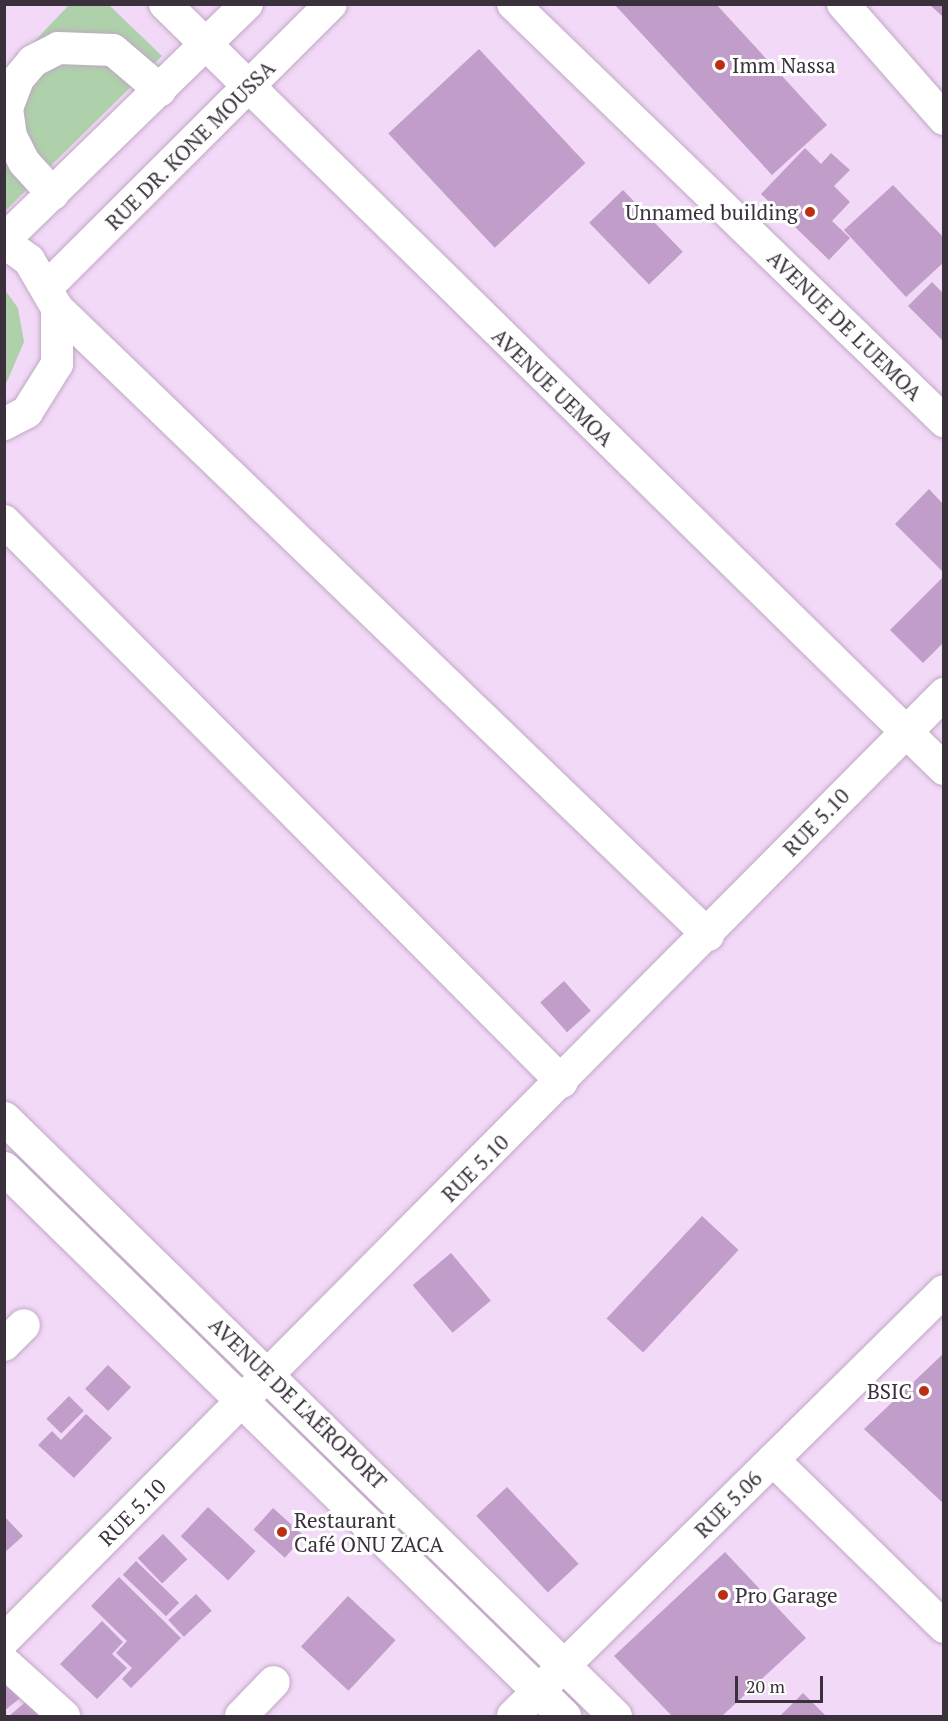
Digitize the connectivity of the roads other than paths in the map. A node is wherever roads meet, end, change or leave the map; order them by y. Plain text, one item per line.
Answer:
1 (165, 4) edge
2 (247, 4) edge
3 (331, 4) edge
4 (513, 4) edge
5 (843, 4) edge
6 (205, 46) junction
7 (246, 88) junction
8 (160, 90) junction
9 (944, 119) edge
10 (53, 194) junction
11 (4, 241) edge
12 (53, 297) junction
13 (944, 421) edge
14 (4, 424) edge
15 (4, 521) edge
16 (944, 694) edge
17 (905, 731) junction
18 (944, 769) edge
19 (708, 935) junction
20 (562, 1082) junction
21 (4, 1118) edge
22 (4, 1168) edge
23 (944, 1291) edge
24 (269, 1373) junction
25 (245, 1399) junction
26 (772, 1460) junction
27 (944, 1627) edge
28 (4, 1640) edge
29 (4, 1662) edge
30 (564, 1666) junction
31 (274, 1682) dead end
32 (538, 1691) junction
33 (64, 1716) edge
34 (241, 1716) edge
35 (513, 1716) edge
36 (564, 1716) edge
37 (615, 1716) edge

1 - 6 street, AVENUE UEMOA
2 - 6 street
3 - 7 street, RUE DR. KONE MOUSSA
4 - 13 street, AVENUE DE L'UEMOA
5 - 9 street
6 - 7 street, AVENUE UEMOA
6 - 8 street
7 - 12 street, RUE DR. KONE MOUSSA
7 - 17 street, AVENUE UEMOA
8 - 10 street
8 - 10 street
10 - 11 street
11 - 12 street
12 - 14 street
12 - 19 street
15 - 20 street
16 - 17 street, RUE 5.10
17 - 18 street, AVENUE UEMOA
17 - 19 street, RUE 5.10
19 - 20 street, RUE 5.10
20 - 24 street, RUE 5.10
21 - 24 main road, AVENUE DE L'AÉROPORT
22 - 25 main road, AVENUE DE L'AÉROPORT
23 - 26 street, RUE 5.06
24 - 25 street, RUE 5.10
24 - 30 main road, AVENUE DE L'AÉROPORT
25 - 28 street, RUE 5.10
25 - 32 main road, AVENUE DE L'AÉROPORT
26 - 27 street
26 - 30 street, RUE 5.06
29 - 33 street
30 - 32 street, RUE 5.06
30 - 37 main road, AVENUE DE L'AÉROPORT
31 - 34 street
32 - 35 street, RUE 5.06
32 - 36 main road, AVENUE DE L'AÉROPORT

